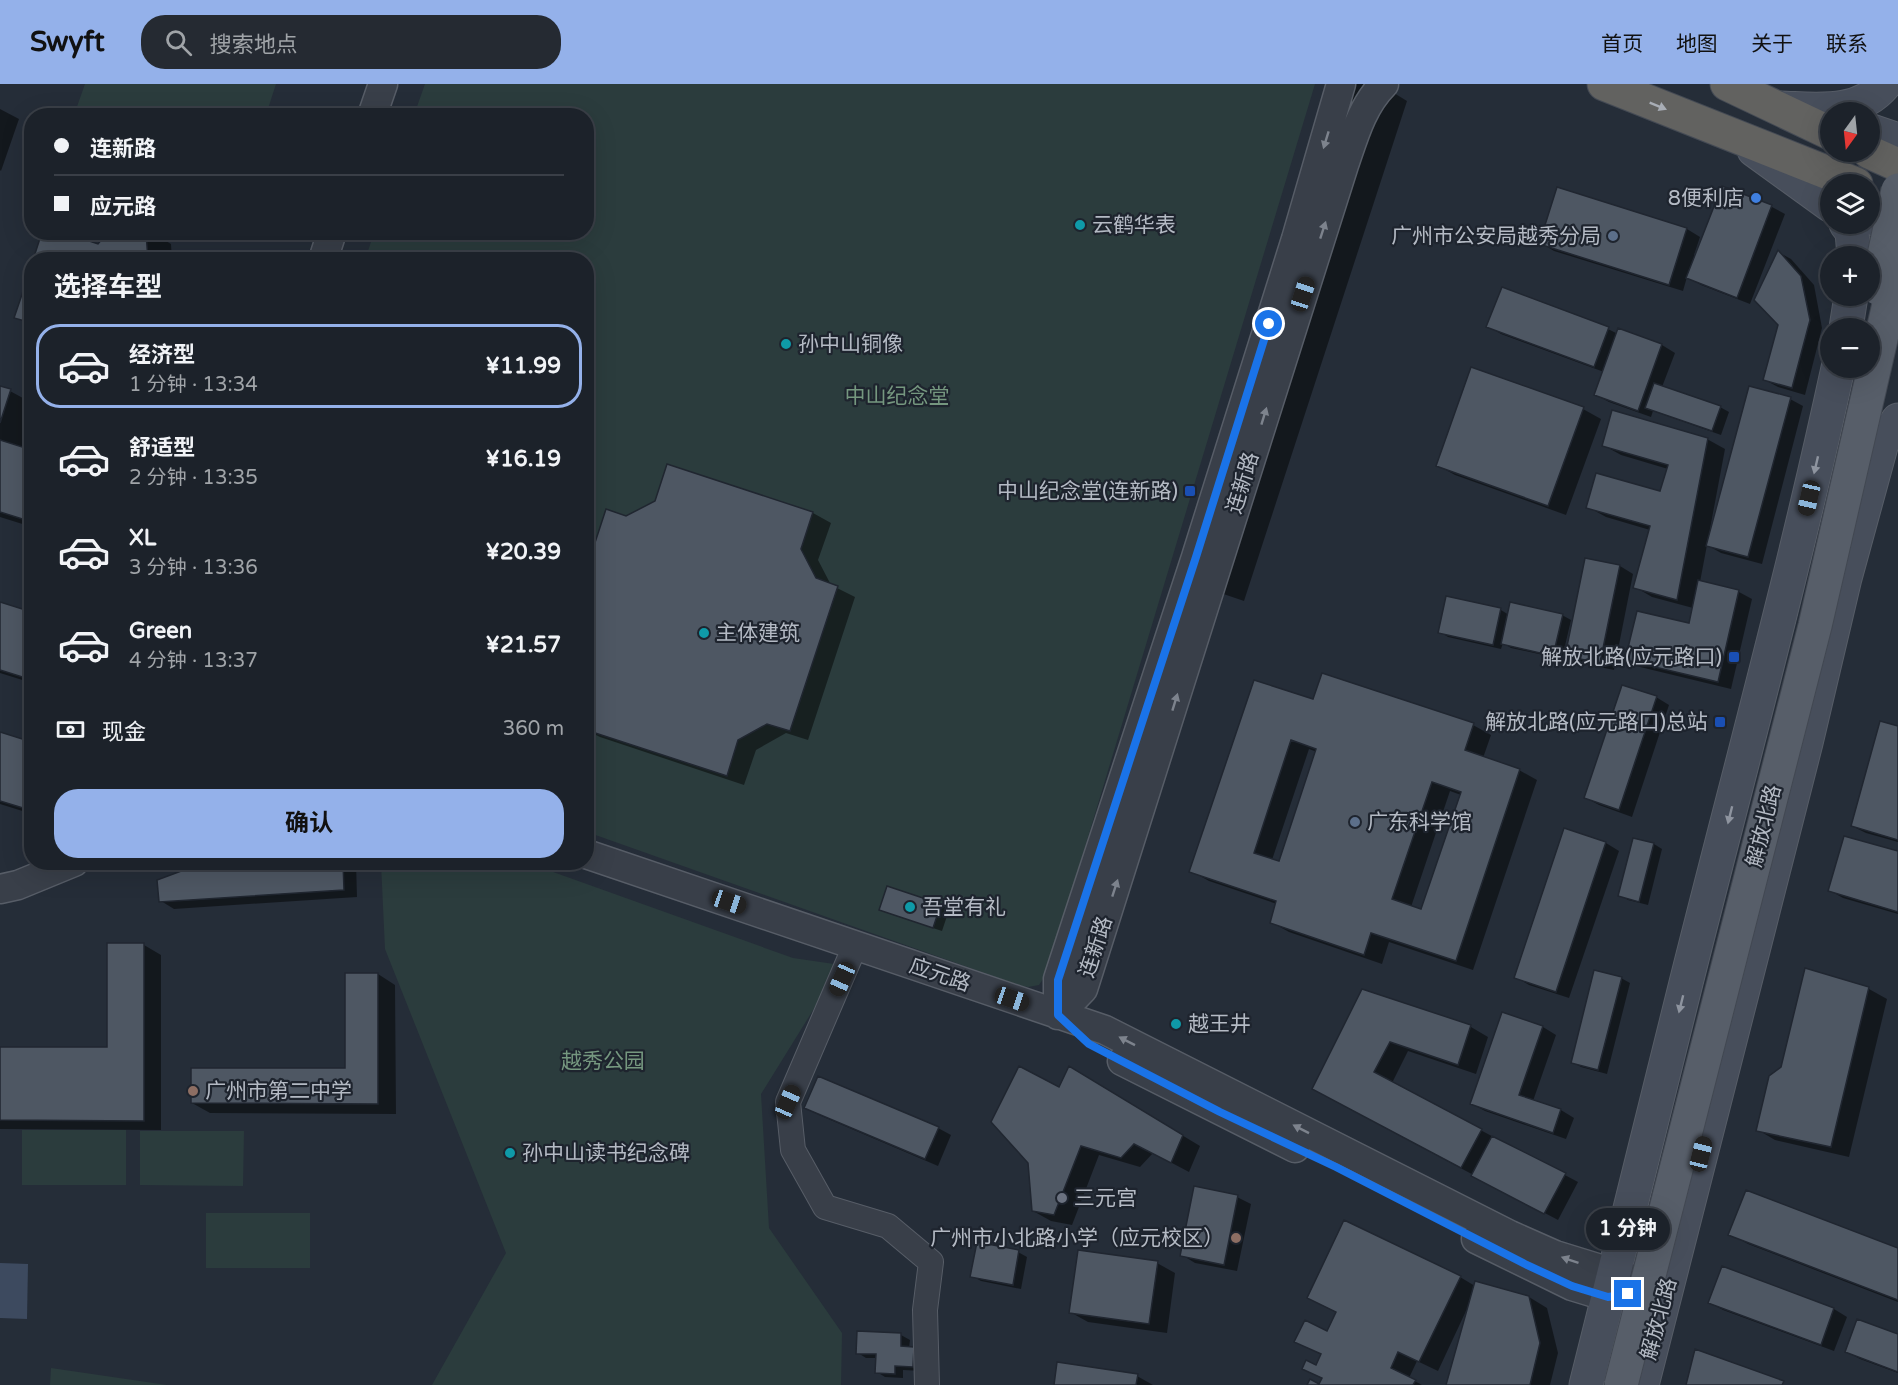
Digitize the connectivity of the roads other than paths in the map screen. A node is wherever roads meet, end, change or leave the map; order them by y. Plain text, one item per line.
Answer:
1 (383, 84) edge
2 (1341, 84) edge
3 (1384, 84) edge
4 (1604, 84) edge
5 (1727, 84) edge
6 (1885, 84) edge
7 (375, 108) edge
8 (1780, 108) junction
9 (1820, 117) edge
10 (1820, 128) edge
11 (1880, 134) edge
12 (1736, 137) junction
13 (1898, 140) edge
14 (1880, 157) edge
15 (1898, 165) edge
16 (1830, 174) edge
17 (1820, 188) edge
18 (1898, 190) edge
19 (1880, 195) edge
20 (1820, 198) edge
21 (1898, 204) edge
22 (1880, 221) edge
23 (1898, 230) edge
24 (1898, 265) edge
25 (1871, 318) edge
26 (1836, 378) edge
27 (1858, 378) edge
28 (1829, 408) junction
29 (1890, 432) edge
30 (594, 858) edge
31 (55, 870) edge
32 (0, 889) edge
33 (855, 945) junction
34 (1058, 1015) junction
35 (1611, 1286) junction
36 (1667, 1288) junction
37 (927, 1385) edge
38 (1586, 1385) edge
39 (1606, 1385) edge
40 (1621, 1385) edge
41 (1642, 1385) edge

1 - 7 street
2 -> 34 street, 连新路
34 -> 3 street, 连新路
4 -> 12 highway
5 - 8 highway
6 - 8 main road
8 - 9 main road
8 - 10 highway
11 - 13 main road
12 - 16 highway
12 - 17 main road
12 - 20 main road
14 - 15 highway
18 - 25 main road, bridge
19 - 21 highway
22 - 23 main road
24 - 40 main road, 解放北路, bridge
26 - 28 main road, 解放北路
27 - 39 main road, 解放北路
28 - 29 street
28 -> 35 main road, 解放北路
29 - 36 main road, 解放北路
30 - 33 street, 应元路
31 - 32 street
33 - 34 street, 应元路
33 - 37 street
34 - 35 street, 应元路
35 - 36 main road, 应元路
35 - 38 main road, 解放北路
36 - 41 main road, 解放北路

